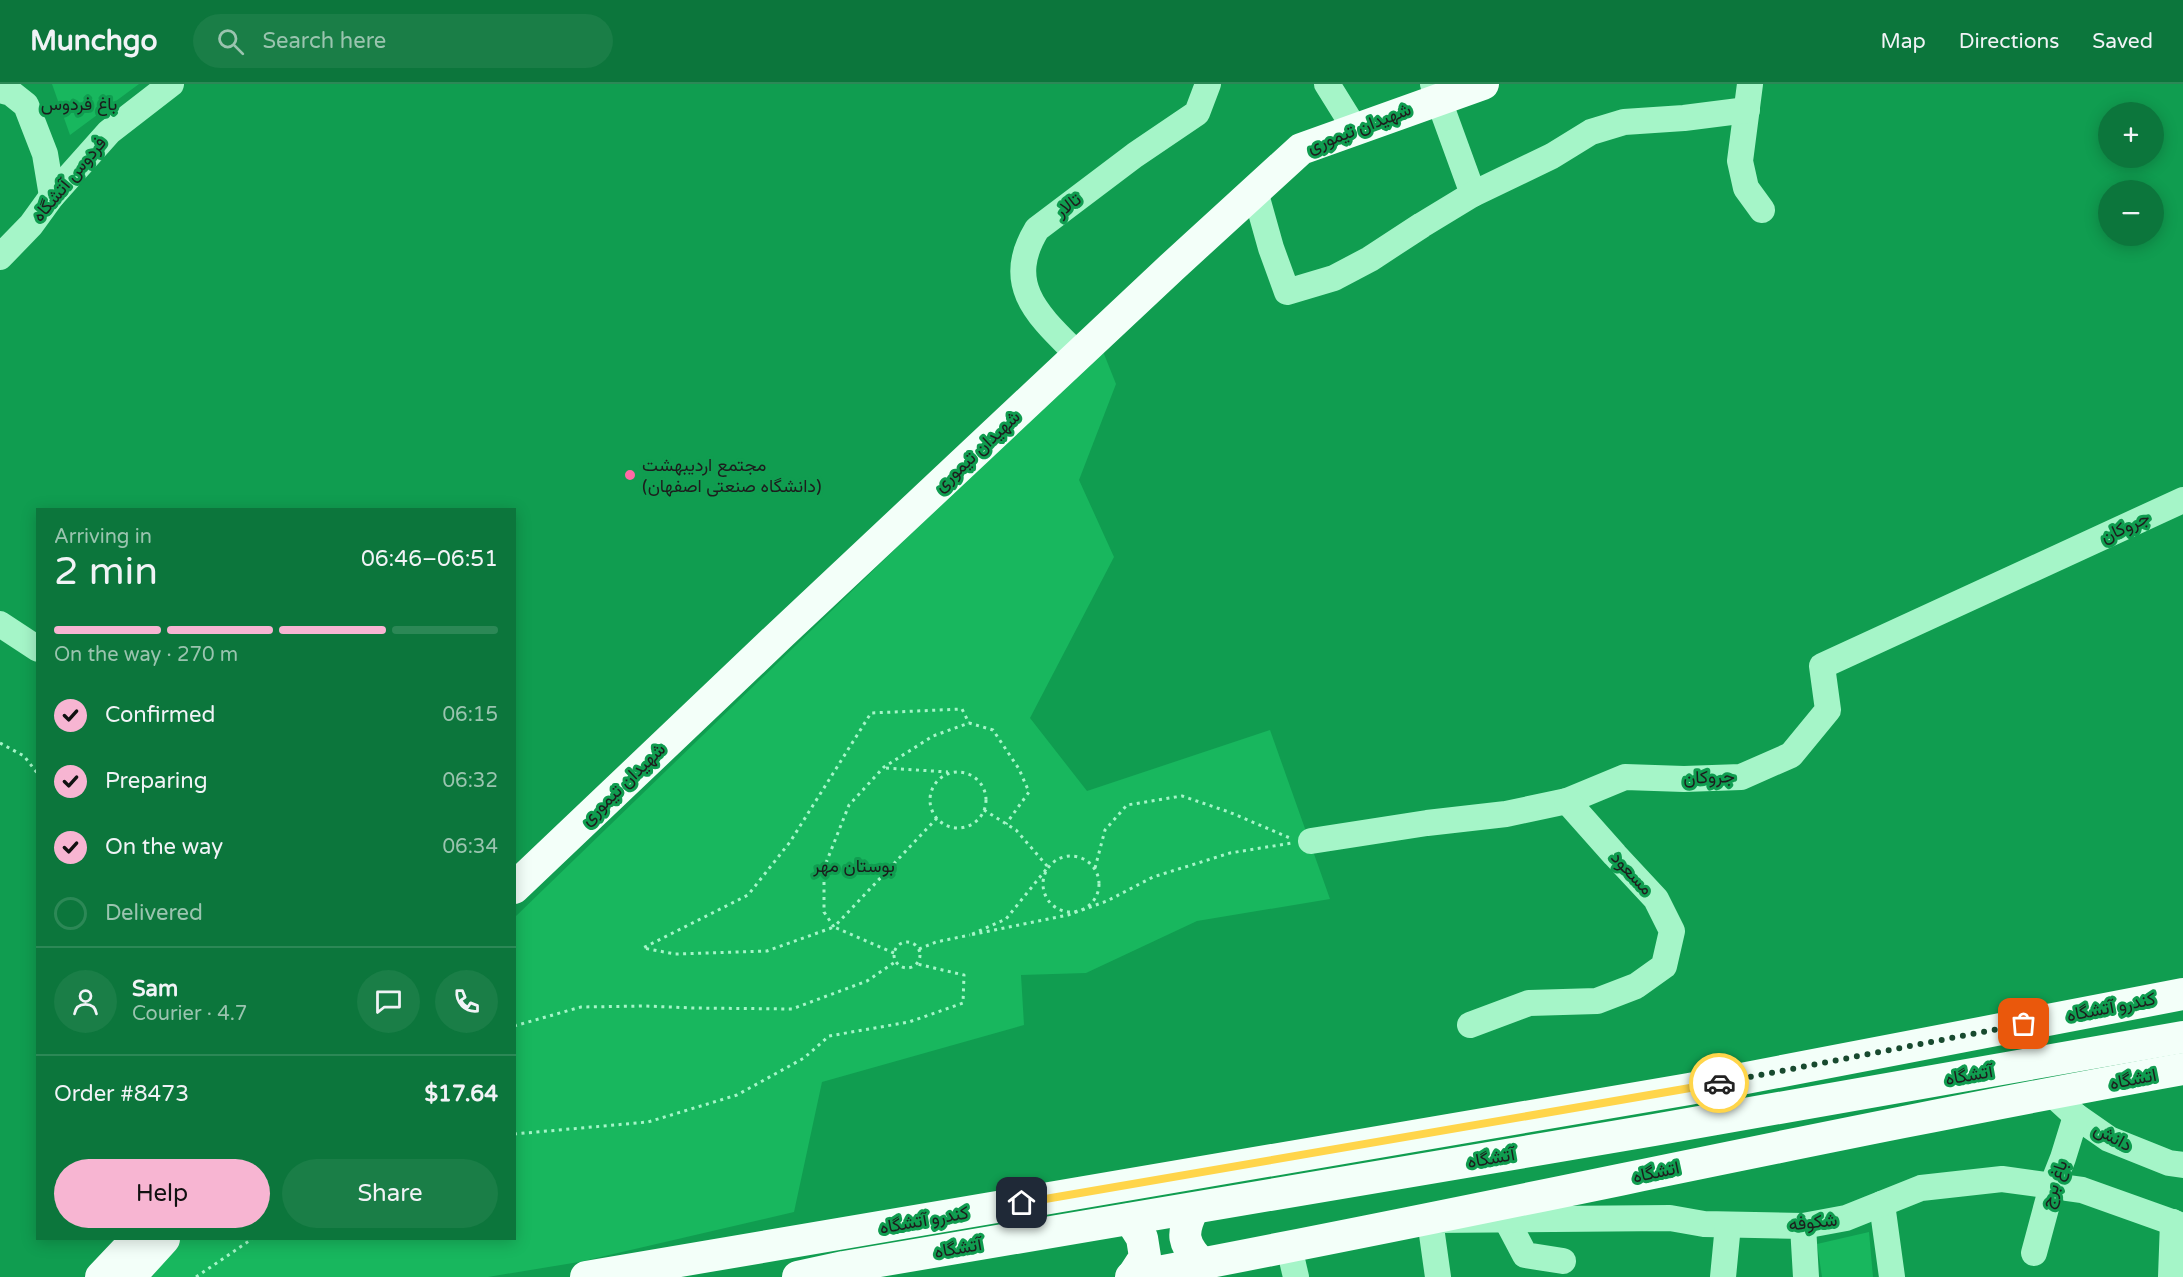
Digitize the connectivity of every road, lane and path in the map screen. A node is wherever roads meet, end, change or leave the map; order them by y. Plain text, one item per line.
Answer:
1 (171, 84) edge
2 (1208, 84) edge
3 (1327, 84) edge
4 (1484, 84) edge
5 (1750, 84) edge
6 (0, 90) edge
7 (1436, 91) edge
8 (1747, 110) junction
9 (1355, 129) junction
10 (1255, 191) junction
11 (1473, 194) junction
12 (51, 196) junction
13 (1762, 210) dead end
14 (0, 257) edge
15 (1079, 356) junction
16 (2183, 500) edge
17 (0, 624) edge
18 (36, 648) edge
19 (969, 723) junction
20 (0, 743) edge
21 (884, 767) junction
22 (36, 771) edge
23 (950, 773) junction
24 (1567, 801) junction
25 (984, 810) junction
26 (937, 818) junction
27 (1005, 824) junction
28 (1311, 840) junction
29 (1048, 867) junction
30 (1095, 868) junction
31 (516, 886) edge
32 (1085, 909) junction
33 (834, 927) junction
34 (970, 935) junction
35 (919, 949) junction
36 (894, 953) junction
37 (895, 962) junction
38 (917, 964) junction
39 (2183, 994) edge
40 (516, 1025) edge
41 (1470, 1025) dead end
42 (2002, 1028) junction
43 (2183, 1037) edge
44 (2183, 1070) edge
45 (2052, 1094) junction
46 (2076, 1116) junction
47 (1654, 1130) junction
48 (516, 1134) edge
49 (2183, 1165) edge
50 (2052, 1185) junction
51 (1882, 1204) junction
52 (1193, 1209) junction
53 (1130, 1219) junction
54 (1430, 1220) junction
55 (1506, 1220) junction
56 (2178, 1224) edge
57 (1728, 1225) junction
58 (1803, 1226) junction
59 (836, 1235) junction
60 (136, 1240) edge
61 (163, 1240) edge
62 (251, 1240) edge
63 (1289, 1247) junction
64 (939, 1251) junction
65 (2034, 1253) dead end
66 (1563, 1262) dead end
67 (1202, 1264) junction
68 (134, 1274) edge
69 (101, 1277) edge
70 (196, 1277) edge
71 (586, 1277) edge
72 (798, 1277) edge
73 (1131, 1277) edge
74 (1296, 1277) edge
75 (1438, 1277) edge
76 (1723, 1277) edge
77 (1806, 1277) edge
78 (1892, 1277) edge
79 (2171, 1277) edge

1 - 12 street, فردوس آتشگاه
2 - 15 street, تالار
3 - 9 street
4 - 7 main road, شهیدان تیموری
5 - 8 street
6 - 12 street
7 - 9 main road, شهیدان تیموری
7 - 11 street
8 - 11 street
8 - 13 street
9 - 10 main road, شهیدان تیموری
10 - 11 street
10 - 15 main road, شهیدان تیموری
12 - 14 street, فردوس آتشگاه
15 - 31 main road, شهیدان تیموری
16 - 24 street, جروکان
17 - 18 street
19 - 21 path
19 - 27 path
19 - 33 path
20 - 22 path
21 - 23 path
21 - 33 path
23 - 25 path
23 - 26 path
24 - 28 street, جروکان
24 - 41 street, مسعود
25 - 26 path
25 - 27 path
26 - 33 path
27 - 29 path
28 - 30 path
28 - 32 path
29 - 30 path
29 - 32 path
29 - 34 path
30 - 32 path
32 - 34 path
33 - 36 path
34 - 35 path
35 - 36 path
35 - 38 path
36 - 37 path
37 - 38 path
37 - 40 path
38 - 48 path
39 - 42 main road, کندرو آتشگاه
42 - 47 main road
42 - 59 main road, کندرو آتشگاه
43 - 47 main road, آتشگاه
44 - 45 main road, اتشگاه
45 - 46 street, دانش
45 - 54 main road, اتشگاه
46 - 49 street, دانش
46 - 50 street, باغ برج
47 - 52 main road, آتشگاه
50 - 51 street, شکوفه
50 - 56 street, شکوفه
50 - 65 street, باغ برج
51 - 58 street, شکوفه
51 - 78 street
52 - 53 main road, آتشگاه
52 - 67 main road
53 - 64 main road, آتشگاه
53 - 73 main road
54 - 55 street, شکوفه
54 - 63 main road, اتشگاه
54 - 75 street
55 - 57 street, شکوفه
55 - 66 street
56 - 79 street
57 - 58 street, شکوفه
57 - 76 street
58 - 77 street
59 - 64 main road
59 - 71 main road, کندرو آتشگاه
60 - 69 main road
61 - 68 main road
62 - 70 path
63 - 67 main road, اتشگاه
63 - 74 street
64 - 72 main road, آتشگاه
67 - 73 main road, اتشگاه

